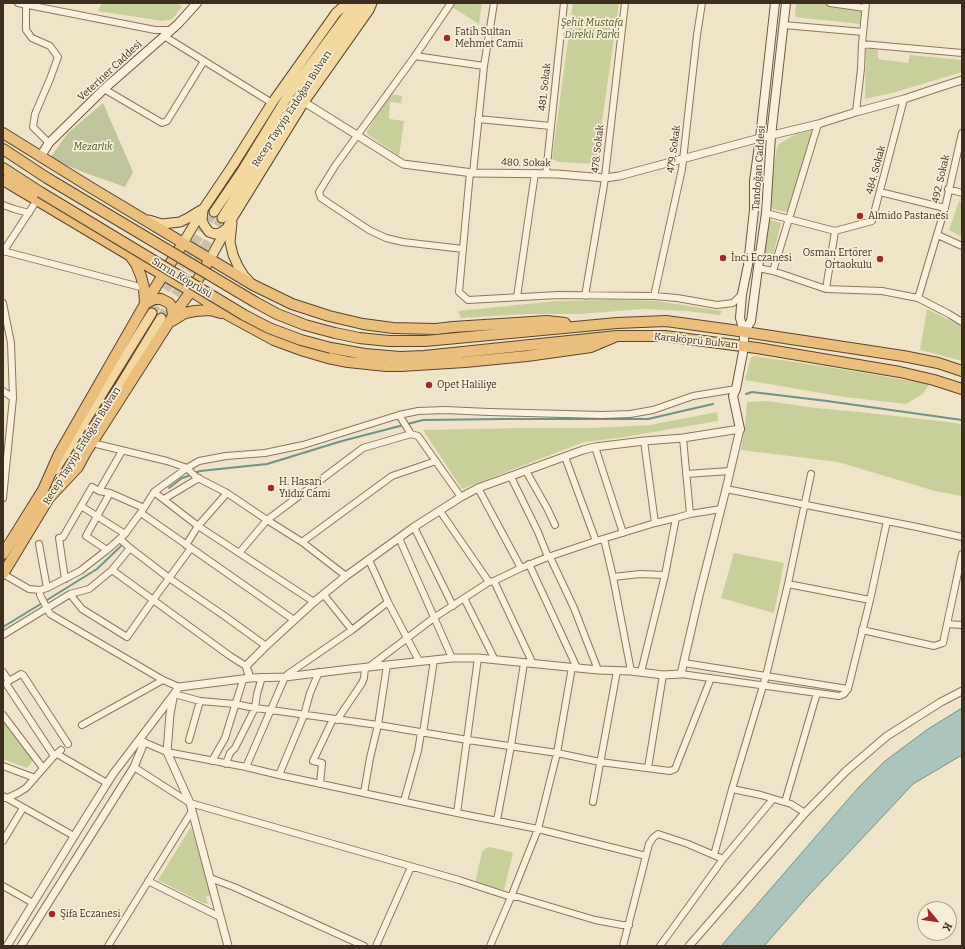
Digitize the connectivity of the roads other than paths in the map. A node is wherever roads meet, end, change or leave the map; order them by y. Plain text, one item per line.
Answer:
1 (18, 3) edge
2 (347, 3) edge
3 (356, 3) edge
4 (366, 3) edge
5 (372, 3) edge
6 (451, 3) edge
7 (494, 3) edge
8 (564, 3) edge
9 (624, 3) edge
10 (702, 3) edge
11 (775, 3) edge
12 (786, 3) edge
13 (830, 3) edge
14 (26, 4) junction
15 (192, 5) edge
16 (866, 5) edge
17 (784, 25) junction
18 (171, 30) junction
19 (863, 32) junction
20 (164, 36) junction
21 (862, 44) junction
22 (962, 53) edge
23 (415, 56) junction
24 (204, 60) junction
25 (484, 66) junction
26 (962, 80) edge
27 (104, 89) junction
28 (904, 99) junction
29 (304, 102) junction
30 (272, 103) junction
31 (856, 112) junction
32 (478, 119) junction
33 (818, 124) junction
34 (551, 126) junction
35 (3, 133) edge
36 (962, 133) edge
37 (356, 136) junction
38 (771, 136) junction
39 (760, 138) junction
40 (49, 143) junction
41 (3, 149) edge
42 (40, 157) junction
43 (683, 158) junction
44 (3, 168) edge
45 (472, 173) junction
46 (535, 173) junction
47 (546, 174) junction
48 (605, 178) junction
49 (3, 180) edge
50 (948, 189) junction
51 (880, 192) junction
52 (962, 193) edge
53 (38, 196) junction
54 (3, 205) edge
55 (204, 208) junction
56 (945, 208) junction
57 (29, 213) junction
58 (766, 214) junction
59 (233, 217) junction
60 (141, 218) junction
61 (788, 219) junction
62 (226, 229) junction
63 (835, 231) junction
64 (937, 236) junction
65 (183, 243) junction
66 (962, 246) edge
67 (463, 249) junction
68 (3, 251) edge
69 (129, 256) junction
70 (210, 259) junction
71 (758, 268) junction
72 (773, 271) junction
73 (163, 275) junction
74 (253, 285) junction
75 (144, 288) junction
76 (826, 289) junction
77 (190, 291) junction
78 (742, 294) junction
79 (585, 296) junction
80 (654, 296) junction
81 (517, 297) junction
82 (918, 298) junction
83 (3, 303) edge
84 (145, 304) junction
85 (152, 313) tunnel mouth
86 (228, 315) junction
87 (167, 319) junction
88 (962, 322) edge
89 (582, 326) junction
90 (744, 332) junction
91 (335, 333) joint
92 (617, 336) junction
93 (744, 347) junction
94 (331, 348) joint
95 (962, 371) edge
96 (736, 389) junction
97 (962, 389) edge
98 (3, 391) edge
99 (13, 398) junction
100 (399, 415) junction
101 (740, 430) junction
102 (411, 434) junction
103 (683, 438) junction
104 (644, 441) junction
105 (92, 443) junction
106 (595, 447) junction
107 (122, 451) junction
108 (565, 456) junction
109 (436, 461) junction
110 (189, 469) junction
111 (526, 471) junction
112 (730, 471) junction
113 (686, 474) junction
114 (811, 474) dead end
115 (198, 477) junction
116 (510, 477) junction
117 (478, 488) junction
118 (726, 489) junction
119 (99, 491) junction
120 (154, 492) junction
121 (227, 493) junction
122 (46, 494) junction
123 (110, 494) junction
124 (460, 497) junction
125 (3, 498) edge
126 (164, 499) junction
127 (805, 505) junction
128 (81, 506) junction
129 (142, 510) junction
130 (721, 510) junction
131 (440, 511) junction
132 (690, 514) junction
133 (97, 516) junction
134 (676, 518) junction
135 (267, 520) junction
136 (887, 521) junction
137 (655, 523) junction
138 (556, 525) dead end
139 (198, 526) junction
140 (414, 527) junction
141 (623, 533) junction
142 (122, 536) junction
143 (962, 537) edge
144 (399, 538) junction
145 (604, 539) junction
146 (596, 541) junction
147 (302, 542) junction
148 (39, 544) dead end
149 (188, 547) junction
150 (130, 548) junction
151 (108, 550) junction
152 (239, 553) junction
153 (3, 554) edge
154 (962, 554) edge
155 (549, 557) junction
156 (369, 560) junction
157 (529, 564) junction
158 (521, 568) junction
159 (112, 570) junction
160 (3, 574) edge
161 (665, 574) junction
162 (346, 576) junction
163 (613, 577) junction
164 (169, 578) junction
165 (65, 579) junction
166 (492, 582) junction
167 (788, 584) junction
168 (48, 588) junction
169 (40, 590) junction
170 (70, 594) junction
171 (324, 595) junction
172 (464, 598) junction
173 (153, 600) junction
174 (870, 600) junction
175 (314, 602) junction
176 (388, 602) junction
177 (453, 606) junction
178 (46, 608) junction
179 (434, 617) junction
180 (294, 620) junction
181 (948, 624) junction
182 (962, 625) edge
183 (352, 630) junction
184 (862, 630) junction
185 (3, 635) edge
186 (407, 638) junction
187 (266, 646) junction
188 (452, 658) junction
189 (478, 658) junction
190 (434, 660) junction
191 (495, 660) junction
192 (419, 661) junction
193 (524, 663) junction
194 (684, 663) junction
195 (533, 664) junction
196 (387, 665) junction
197 (246, 666) junction
198 (367, 667) junction
199 (574, 668) junction
200 (598, 670) junction
201 (617, 671) junction
202 (631, 671) junction
203 (3, 672) edge
204 (319, 672) junction
205 (641, 672) junction
206 (681, 674) junction
207 (663, 675) junction
208 (766, 676) junction
209 (284, 677) junction
210 (262, 678) junction
211 (711, 678) junction
212 (247, 679) junction
213 (163, 680) junction
214 (9, 681) junction
215 (763, 685) junction
216 (179, 687) junction
217 (848, 689) junction
218 (962, 691) edge
219 (817, 693) junction
220 (174, 694) junction
221 (200, 700) junction
222 (235, 704) junction
223 (255, 708) junction
224 (271, 710) junction
225 (3, 715) edge
226 (304, 715) junction
227 (335, 719) junction
228 (82, 725) dead end
229 (378, 725) junction
230 (422, 733) junction
231 (189, 740) dead end
232 (468, 740) junction
233 (142, 741) junction
234 (68, 744) dead end
235 (511, 746) junction
236 (168, 752) junction
237 (57, 753) junction
238 (557, 753) junction
239 (212, 761) junction
240 (600, 762) junction
241 (226, 764) junction
242 (3, 766) edge
243 (134, 767) junction
244 (246, 767) junction
245 (43, 768) junction
246 (648, 768) junction
247 (279, 775) junction
248 (35, 778) junction
249 (107, 784) junction
250 (320, 784) junction
251 (732, 789) junction
252 (364, 793) junction
253 (4, 797) edge
254 (774, 799) junction
255 (404, 801) junction
256 (593, 802) dead end
257 (785, 802) junction
258 (190, 803) junction
259 (23, 808) junction
260 (192, 811) junction
261 (457, 813) junction
262 (805, 813) junction
263 (497, 820) junction
264 (538, 829) junction
265 (74, 836) junction
266 (3, 841) edge
267 (714, 855) junction
268 (646, 856) junction
269 (723, 859) junction
270 (412, 867) junction
271 (210, 878) junction
272 (148, 881) junction
273 (3, 886) edge
274 (511, 897) junction
275 (33, 903) junction
276 (220, 917) junction
277 (628, 925) junction
278 (7, 946) edge
279 (21, 946) edge
280 (108, 946) edge
281 (228, 946) edge
282 (364, 946) edge
283 (376, 946) edge
284 (490, 946) edge
285 (624, 946) edge
286 (660, 946) edge
287 (689, 946) edge

1 - 14 street
2 - 30 main road
3 - 4 main road, Recep Tayyip Erdoğan Bulvarı
5 - 29 main road
6 - 23 street
7 - 25 street
8 - 34 street, 481. Sokak
9 - 48 street, 478. Sokak
10 - 43 street, 479. Sokak
11 - 39 main road, Tandoğan Caddesi
12 - 17 main road, Tandoğan Caddesi
13 - 16 street
14 - 18 street
14 - 40 street
15 - 18 main road, Veteriner Caddesi
16 - 19 street
17 - 19 street
17 - 38 main road, Tandoğan Caddesi
18 - 20 main road, Veteriner Caddesi
19 - 21 street
20 - 24 street
20 - 27 main road, Veteriner Caddesi
21 - 22 street
21 - 31 street
23 - 25 street
23 - 37 street
24 - 27 street
24 - 30 street
25 - 32 street
26 - 28 street, 480. Sokak
27 - 40 main road, Veteriner Caddesi
28 - 31 street, 480. Sokak
28 - 51 street, 484. Sokak
29 - 37 street, 480. Sokak
29 - 59 main road
30 - 55 main road
31 - 33 street, 480. Sokak
32 - 34 street
32 - 45 street
33 - 38 street, 480. Sokak
33 - 61 street
34 - 47 street, 481. Sokak
35 - 42 highway
36 - 50 street, 492. Sokak
37 - 45 street, 480. Sokak
37 - 67 street
38 - 39 street, 480. Sokak
38 - 58 main road, Tandoğan Caddesi
39 - 43 street, 480. Sokak
39 - 78 main road, Tandoğan Caddesi
40 - 42 main road, Veteriner Caddesi
41 - 91 highway, Sırrın Köprüsü, bridge
42 - 60 highway
43 - 48 street, 480. Sokak
43 - 80 street, 479. Sokak
44 - 53 highway
45 - 46 street, 480. Sokak
45 - 67 street
46 - 47 street, 480. Sokak
46 - 81 street
47 - 48 street, 480. Sokak
48 - 79 street, 478. Sokak
49 - 53 highway
50 - 52 street
50 - 56 street, 492. Sokak
51 - 56 street
51 - 63 street, 484. Sokak
53 - 57 street
53 - 69 highway
53 - 94 highway, Sırrın Köprüsü, bridge
54 - 57 street
55 - 60 main road
55 - 62 main road
55 - 65 main road
56 - 64 street, 492. Sokak
57 - 68 street
58 - 61 street
58 - 71 main road, Tandoğan Caddesi
59 - 62 main road
59 - 74 main road
60 - 65 highway
61 - 63 street
61 - 72 street
62 - 70 main road
63 - 76 street
64 - 66 street
64 - 82 street, 492. Sokak
65 - 70 highway
65 - 73 highway
67 - 81 street
68 - 75 street
69 - 73 highway
69 - 75 highway
70 - 74 highway
70 - 77 highway
71 - 72 street
71 - 90 main road, Tandoğan Caddesi
72 - 76 street
73 - 77 highway
73 - 84 highway
74 - 89 highway
75 - 84 highway
76 - 82 street
77 - 86 highway
77 - 87 highway
78 - 80 street
78 - 90 main road, Tandoğan Caddesi
79 - 80 street
79 - 81 street
82 - 88 street
83 - 99 street
84 - 87 highway
84 - 122 highway
85 - 122 main road, Recep Tayyip Erdoğan Bulvarı
86 - 87 highway
86 - 92 highway
87 - 105 highway
87 - 122 main road, Recep Tayyip Erdoğan Bulvarı
89 - 90 highway, Karaköprü Bulvarı
89 - 91 highway, Karaköprü Bulvarı
90 - 93 main road, Tandoğan Caddesi
90 - 95 highway, Karaköprü Bulvarı
92 - 93 highway, Karaköprü Bulvarı
92 - 94 highway, Karaköprü Bulvarı
93 - 96 main road, Tandoğan Caddesi
93 - 97 highway, Karaköprü Bulvarı
96 - 100 street
96 - 101 main road, Tandoğan Caddesi
98 - 99 street
99 - 125 street
100 - 102 street
100 - 110 street
101 - 103 street
101 - 112 street
102 - 109 street
102 - 135 street
103 - 104 street
103 - 113 street
104 - 106 street
104 - 137 street
105 - 107 street
105 - 122 highway
106 - 108 street
106 - 141 street
107 - 110 street
107 - 119 street
108 - 111 street
108 - 146 street
109 - 124 street
109 - 147 street
110 - 115 street
110 - 120 street
111 - 116 street
111 - 138 street
112 - 113 street
112 - 118 street
113 - 132 street
114 - 127 street
115 - 121 street
115 - 126 street
116 - 117 street
116 - 155 street
117 - 124 street
117 - 158 street
118 - 127 street
118 - 130 street
119 - 123 street
119 - 128 street
120 - 126 street
120 - 129 street
121 - 135 street
121 - 139 street
122 - 153 highway, Recep Tayyip Erdoğan Bulvarı
122 - 160 highway, Recep Tayyip Erdoğan Bulvarı
123 - 129 street
123 - 133 street
124 - 131 street
126 - 139 street
127 - 136 street
127 - 167 street
128 - 133 street
128 - 165 street
129 - 142 street
129 - 149 street
130 - 132 street
130 - 194 street
131 - 140 street
131 - 166 street
132 - 134 street
133 - 142 street
133 - 151 street
134 - 137 street
134 - 161 street
135 - 147 street
135 - 152 street
136 - 143 street
136 - 174 street
137 - 141 street
139 - 149 street
139 - 152 street
140 - 144 street
140 - 177 street
141 - 145 street
142 - 150 street
142 - 151 street
144 - 156 street
144 - 179 street
145 - 146 street
145 - 163 street
146 - 155 street
147 - 162 street
148 - 168 street
149 - 164 street
149 - 180 street
150 - 159 street
150 - 164 street
151 - 165 street
152 - 175 street
154 - 181 street
155 - 157 street
155 - 200 street
156 - 162 street
156 - 176 street
157 - 158 street
157 - 199 street
158 - 166 street
159 - 170 street
159 - 173 street
160 - 169 street
161 - 163 street
161 - 205 street
162 - 171 street
163 - 202 street
164 - 173 street
164 - 187 street
165 - 168 street
166 - 172 street
166 - 195 street
167 - 174 street
167 - 208 street
168 - 169 street
169 - 178 street
170 - 173 street
170 - 178 street
171 - 175 street
171 - 183 street
172 - 177 street
172 - 191 street
173 - 197 street
174 - 184 street
175 - 180 street
176 - 183 street
176 - 186 street
177 - 179 street
178 - 185 street
178 - 213 street
179 - 186 street
179 - 188 street
180 - 187 street
181 - 182 street
181 - 184 street
183 - 209 street
184 - 217 street
186 - 192 street
186 - 198 street
187 - 197 street
188 - 189 street
188 - 190 street
189 - 191 street
189 - 232 street
190 - 192 street
190 - 230 street
191 - 193 street
192 - 196 street
193 - 195 street
193 - 235 street
194 - 206 street
194 - 208 street
195 - 199 street
196 - 198 street
196 - 229 street
197 - 212 street
198 - 204 street
198 - 227 street
199 - 200 street
199 - 238 street
200 - 201 street
201 - 202 street
201 - 240 street
202 - 205 street
203 - 214 street
204 - 209 street
204 - 226 street
205 - 207 street
206 - 207 street
206 - 211 street
207 - 246 street
208 - 215 street
208 - 217 street
209 - 210 street
209 - 224 street
210 - 212 street
210 - 223 street
211 - 215 street
211 - 246 street
212 - 216 street
212 - 222 street
213 - 216 street
213 - 228 street
214 - 234 street
214 - 237 street
215 - 219 street
215 - 251 street
216 - 220 street
217 - 219 street
218 - 262 street
219 - 257 street
220 - 221 street
220 - 233 street
220 - 236 street
221 - 222 street
221 - 231 street
222 - 223 street
222 - 239 street
223 - 224 street
223 - 241 street
224 - 226 street
224 - 244 street
225 - 245 street
226 - 227 street
226 - 247 street
227 - 229 street
227 - 250 street
229 - 230 street
229 - 252 street
230 - 232 street
230 - 255 street
232 - 235 street
232 - 261 street
233 - 236 street
233 - 243 street
233 - 249 street
235 - 238 street
235 - 263 street
236 - 239 street
236 - 258 street
237 - 245 street
237 - 249 street
238 - 240 street
238 - 264 street
239 - 241 street
240 - 246 street
240 - 256 street
241 - 244 street
242 - 248 street
243 - 258 street
243 - 279 street
244 - 247 street
245 - 248 street
247 - 250 street
248 - 253 street
249 - 265 street
250 - 252 street
251 - 254 street
251 - 267 street
252 - 255 street
253 - 259 street
254 - 257 street
254 - 269 street
255 - 261 street
257 - 262 street
258 - 260 street
258 - 270 street
259 - 265 street
259 - 266 street
260 - 271 street
260 - 272 street
261 - 263 street
262 - 287 street
263 - 264 street
264 - 268 street
264 - 274 street
265 - 275 street
267 - 268 street
267 - 269 street
268 - 277 street
269 - 286 street
270 - 274 street
270 - 283 street
271 - 276 street
271 - 282 street
272 - 276 street
272 - 280 street
273 - 275 street
274 - 277 street
274 - 284 street
275 - 278 street
276 - 281 street
277 - 285 street

